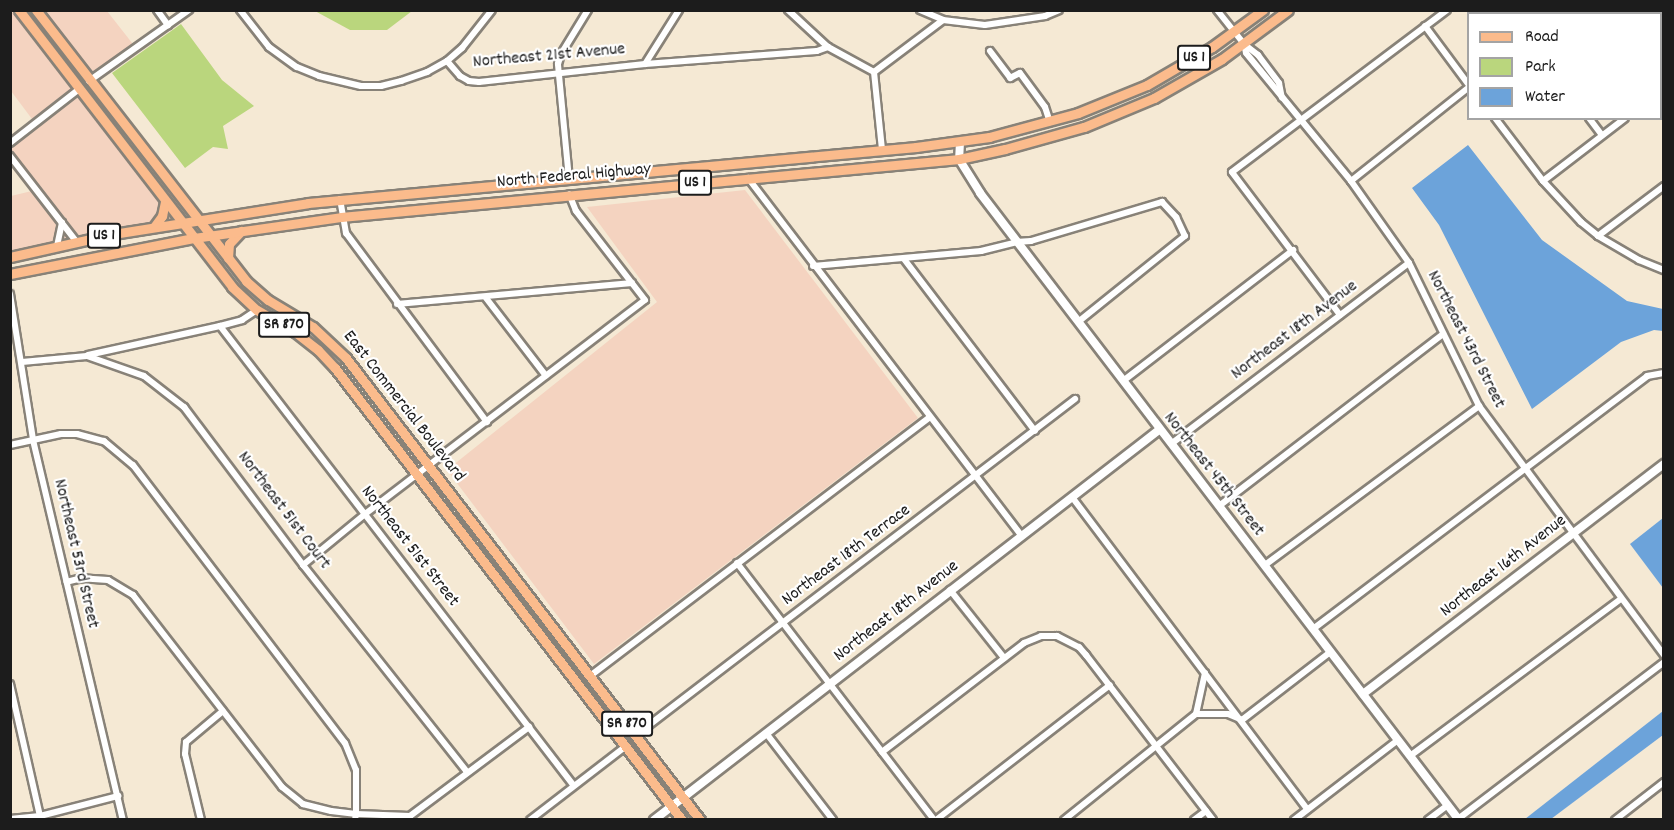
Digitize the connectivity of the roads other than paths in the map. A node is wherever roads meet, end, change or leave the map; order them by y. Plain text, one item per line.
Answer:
1 (19, 10) edge
2 (36, 10) edge
3 (157, 10) edge
4 (189, 10) edge
5 (240, 10) edge
6 (492, 10) edge
7 (588, 10) edge
8 (679, 10) edge
9 (788, 10) edge
10 (920, 10) edge
11 (1059, 10) edge
12 (1217, 10) edge
13 (1263, 10) edge
14 (1288, 10) edge
15 (1447, 10) edge
16 (944, 20) junction
17 (168, 25) junction
18 (1425, 26) junction
19 (1234, 31) junction
20 (1244, 44) junction
21 (828, 47) junction
22 (990, 51) dead end
23 (447, 61) junction
24 (645, 64) junction
25 (874, 72) junction
26 (68, 75) junction
27 (559, 75) junction
28 (89, 81) junction
29 (1467, 85) edge
30 (1467, 87) edge
31 (79, 89) junction
32 (1108, 102) junction
33 (1114, 116) junction
34 (1301, 118) junction
35 (1497, 120) edge
36 (1591, 120) edge
37 (1621, 120) edge
38 (1050, 122) junction
39 (1602, 135) junction
40 (960, 142) junction
41 (10, 143) edge
42 (882, 150) junction
43 (10, 156) edge
44 (959, 159) junction
45 (864, 167) junction
46 (598, 176) junction
47 (748, 178) junction
48 (569, 179) junction
49 (1351, 181) junction
50 (1543, 181) junction
51 (1664, 186) edge
52 (473, 188) junction
53 (569, 194) junction
54 (539, 197) junction
55 (340, 199) junction
56 (165, 202) junction
57 (457, 204) junction
58 (341, 217) junction
59 (198, 219) junction
60 (181, 221) junction
61 (62, 223) junction
62 (154, 226) junction
63 (241, 231) junction
64 (210, 235) junction
65 (1598, 236) junction
66 (194, 238) junction
67 (76, 241) junction
68 (1016, 242) junction
69 (57, 246) junction
70 (1293, 250) junction
71 (10, 257) edge
72 (228, 258) junction
73 (904, 259) junction
74 (1409, 263) junction
75 (813, 266) junction
76 (1664, 270) edge
77 (10, 274) edge
78 (633, 283) junction
79 (10, 294) edge
80 (486, 298) junction
81 (397, 304) junction
82 (257, 310) junction
83 (1340, 315) junction
84 (1078, 322) junction
85 (220, 326) junction
86 (1442, 335) junction
87 (87, 356) junction
88 (22, 362) junction
89 (1664, 373) edge
90 (546, 376) junction
91 (1123, 381) junction
92 (1075, 399) dead end
93 (1479, 406) junction
94 (930, 417) junction
95 (487, 422) junction
96 (1159, 430) junction
97 (1035, 432) junction
98 (33, 440) junction
99 (1171, 444) junction
100 (10, 445) edge
101 (1664, 464) edge
102 (429, 467) junction
103 (1524, 469) junction
104 (418, 475) junction
105 (976, 475) junction
106 (1071, 497) junction
107 (1219, 506) junction
108 (365, 514) junction
109 (1571, 534) junction
110 (1021, 535) junction
111 (737, 563) junction
112 (303, 565) junction
113 (1265, 565) junction
114 (66, 582) junction
115 (950, 590) junction
116 (1622, 599) junction
117 (515, 601) junction
118 (541, 612) junction
119 (783, 623) junction
120 (1313, 629) junction
121 (1329, 653) junction
122 (1664, 655) edge
123 (1004, 658) junction
124 (1664, 662) edge
125 (1205, 673) junction
126 (590, 676) junction
127 (10, 684) edge
128 (830, 684) junction
129 (1110, 686) junction
130 (1363, 694) junction
131 (224, 711) junction
132 (1196, 714) junction
133 (1242, 720) junction
134 (529, 727) junction
135 (766, 733) junction
136 (636, 735) junction
137 (1398, 740) junction
138 (626, 746) junction
139 (1156, 746) junction
140 (882, 752) junction
141 (1410, 756) junction
142 (467, 772) junction
143 (1664, 782) edge
144 (574, 786) junction
145 (118, 796) junction
146 (682, 796) junction
147 (1448, 805) junction
148 (672, 806) junction
149 (1307, 809) junction
150 (1206, 811) junction
151 (355, 817) edge
152 (41, 818) edge
153 (10, 819) edge
154 (123, 819) edge
155 (201, 819) edge
156 (531, 819) edge
157 (654, 819) edge
158 (682, 819) edge
159 (699, 819) edge
160 (833, 819) edge
161 (935, 819) edge
162 (1064, 819) edge
163 (1194, 819) edge
164 (1213, 819) edge
165 (1294, 819) edge
166 (1428, 819) edge
167 (1458, 819) edge
168 (1615, 819) edge

1 - 26 main road, East Commercial Boulevard / SR 870
2 - 28 main road, East Commercial Boulevard / SR 870
3 - 17 street
4 - 17 street
5 - 23 street, Northeast 21st Avenue
6 - 23 street
7 - 27 street
8 - 24 street
9 - 21 street
10 - 16 street
11 - 16 street
12 - 19 street, Northeast 43rd Street
13 - 19 main road, North Federal Highway / US 1
14 - 20 main road, North Federal Highway / US 1
15 - 18 street
16 - 25 street
17 - 28 street
18 - 29 street
18 - 34 street
19 - 20 street, Northeast 43rd Street
19 - 32 main road, North Federal Highway / US 1
20 - 33 main road, North Federal Highway / US 1
20 - 34 street, Northeast 43rd Street
21 - 24 street, Northeast 21st Avenue
21 - 25 street
22 - 38 street
23 - 27 street, Northeast 21st Avenue
24 - 27 street, Northeast 21st Avenue
25 - 42 street
26 - 28 main road
26 - 31 main road, East Commercial Boulevard / SR 870
27 - 48 street
28 - 59 main road, East Commercial Boulevard / SR 870
30 - 49 street
31 - 41 street
31 - 56 main road, East Commercial Boulevard / SR 870
32 - 33 street
32 - 38 main road, North Federal Highway / US 1
33 - 44 main road, North Federal Highway / US 1
34 - 49 street, Northeast 43rd Street
34 - 70 street
35 - 50 street
36 - 39 street
37 - 39 street
38 - 40 main road, North Federal Highway / US 1
39 - 50 street
40 - 42 main road, North Federal Highway / US 1
40 - 44 street
42 - 45 main road
42 - 46 main road, North Federal Highway / US 1
43 - 61 street
44 - 45 main road, North Federal Highway / US 1
44 - 68 street, Northeast 45th Street
45 - 47 main road, North Federal Highway / US 1
46 - 48 main road, North Federal Highway / US 1
46 - 53 main road
47 - 53 main road, North Federal Highway / US 1
47 - 75 street
48 - 52 main road, North Federal Highway / US 1
48 - 54 main road
49 - 74 street, Northeast 43rd Street
50 - 65 street
51 - 65 street
52 - 55 main road, North Federal Highway / US 1
52 - 57 main road
53 - 54 main road, North Federal Highway / US 1
53 - 78 street
54 - 57 main road, North Federal Highway / US 1
55 - 58 street
55 - 59 main road, North Federal Highway / US 1
56 - 60 main road, East Commercial Boulevard / SR 870
56 - 62 main road
57 - 58 main road, North Federal Highway / US 1
58 - 63 main road, North Federal Highway / US 1
58 - 81 street
59 - 60 main road, North Federal Highway / US 1
59 - 64 main road, East Commercial Boulevard / SR 870
60 - 62 main road, North Federal Highway / US 1
60 - 66 main road, East Commercial Boulevard / SR 870
61 - 67 street
61 - 69 street
62 - 67 main road, North Federal Highway / US 1
63 - 64 main road, North Federal Highway / US 1
63 - 72 main road
64 - 66 main road, North Federal Highway / US 1
64 - 72 main road, East Commercial Boulevard / SR 870
65 - 76 street
66 - 77 main road, North Federal Highway / US 1
66 - 82 main road, East Commercial Boulevard / SR 870
67 - 69 main road, North Federal Highway / US 1
68 - 73 street
68 - 84 street, Northeast 45th Street
68 - 84 street
69 - 71 main road, North Federal Highway / US 1
70 - 83 street
70 - 91 street
72 - 102 main road, East Commercial Boulevard / SR 870
73 - 75 street
73 - 97 street
74 - 83 street, Northeast 18th Avenue
74 - 86 street, Northeast 43rd Street
75 - 94 street
78 - 80 street
78 - 90 street
79 - 88 street, Northeast 53rd Street
80 - 81 street
80 - 90 street
81 - 95 street
82 - 85 street
82 - 104 main road, East Commercial Boulevard / SR 870
83 - 99 street, Northeast 18th Avenue
84 - 91 street, Northeast 45th Street
85 - 87 street
85 - 108 street, Northeast 51st Street
86 - 93 street, Northeast 43rd Street
86 - 107 street
87 - 88 street, Northeast 51st Court
87 - 112 street, Northeast 51st Court
88 - 98 street, Northeast 53rd Street
89 - 103 street
90 - 95 street
91 - 96 street, Northeast 45th Street
92 - 97 street, Northeast 18th Terrace
93 - 103 street, Northeast 43rd Street
93 - 113 street
94 - 105 street
94 - 111 street
95 - 102 street
96 - 99 street, Northeast 45th Street
96 - 106 street, Northeast 18th Avenue
97 - 105 street, Northeast 18th Terrace
98 - 100 street
98 - 114 street, Northeast 53rd Street
98 - 151 street
99 - 107 street, Northeast 45th Street
101 - 109 street, Northeast 16th Avenue
102 - 104 street
102 - 118 main road, East Commercial Boulevard / SR 870
103 - 109 street, Northeast 43rd Street
103 - 120 street
104 - 108 street
104 - 117 main road, East Commercial Boulevard / SR 870
105 - 110 street
105 - 119 street, Northeast 18th Terrace
106 - 110 street, Northeast 18th Avenue
106 - 125 street
107 - 113 street, Northeast 45th Street
108 - 112 street
108 - 134 street, Northeast 51st Street
109 - 116 street, Northeast 43rd Street
109 - 130 street, Northeast 16th Avenue
110 - 115 street, Northeast 18th Avenue
111 - 119 street
111 - 126 street
112 - 142 street, Northeast 51st Court
113 - 120 street, Northeast 45th Street
114 - 131 street
114 - 145 street, Northeast 53rd Street
115 - 123 street
115 - 128 street, Northeast 18th Avenue
116 - 122 street, Northeast 43rd Street
116 - 141 street
117 - 118 main road
117 - 138 main road, East Commercial Boulevard / SR 870
118 - 126 main road, East Commercial Boulevard / SR 870
119 - 128 street
119 - 136 street, Northeast 18th Terrace
120 - 121 street, Northeast 45th Street
121 - 130 street, Northeast 45th Street
121 - 133 street
123 - 129 street
123 - 140 street
124 - 167 street
125 - 132 street
125 - 133 street
126 - 136 main road, East Commercial Boulevard / SR 870
127 - 152 street
128 - 135 street, Northeast 18th Avenue
128 - 140 street
129 - 139 street
129 - 161 street
130 - 137 street, Northeast 45th Street
131 - 151 street
131 - 155 street
132 - 133 street
132 - 139 street
133 - 149 street
134 - 142 street
134 - 144 street, Northeast 51st Street
135 - 146 street, Northeast 18th Avenue
135 - 160 street
136 - 146 main road, East Commercial Boulevard / SR 870
137 - 141 street, Northeast 45th Street
137 - 149 street
138 - 144 street
138 - 148 main road, East Commercial Boulevard / SR 870
139 - 150 street
139 - 162 street
140 - 161 street
141 - 147 street, Northeast 45th Street
142 - 151 street
143 - 168 street
144 - 156 street
145 - 152 street
145 - 154 street, Northeast 53rd Street
146 - 148 street, Northeast 18th Avenue
146 - 159 main road, East Commercial Boulevard / SR 870
147 - 166 street
147 - 167 street, Northeast 45th Street
148 - 157 street, Northeast 18th Avenue
148 - 158 main road, East Commercial Boulevard / SR 870
149 - 165 street
150 - 163 street
150 - 164 street
152 - 153 street

